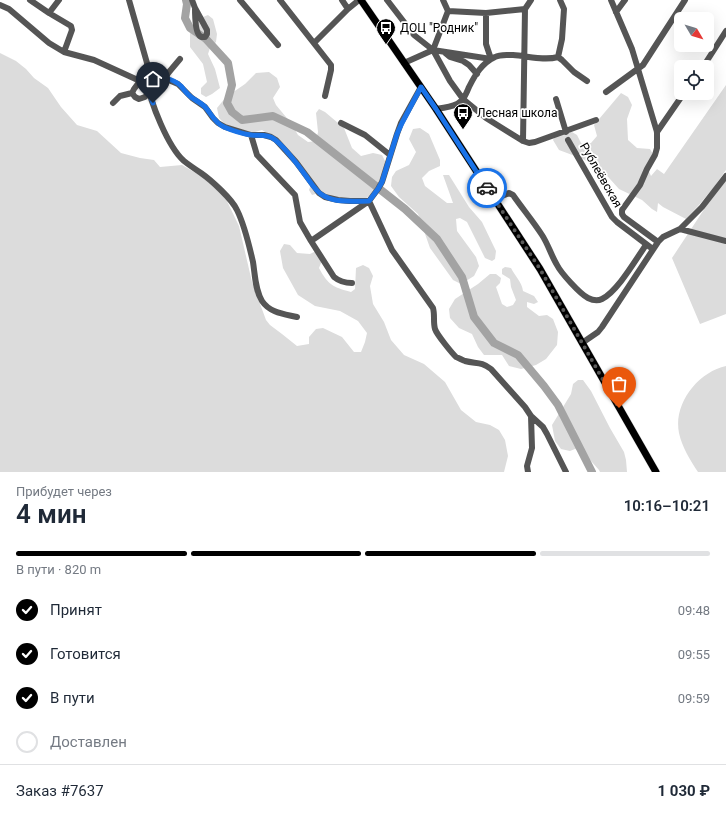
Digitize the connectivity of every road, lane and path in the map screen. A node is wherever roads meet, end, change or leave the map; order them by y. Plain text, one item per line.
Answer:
1 (30, 0) edge
2 (59, 0) edge
3 (129, 0) edge
4 (192, 0) edge
5 (240, 0) edge
6 (280, 0) edge
7 (342, 0) edge
8 (360, 0) edge
9 (387, 0) edge
10 (443, 0) edge
11 (531, 0) edge
12 (560, 0) edge
13 (611, 0) edge
14 (625, 0) edge
15 (685, 0) edge
16 (0, 5) edge
17 (195, 8) dead end
18 (348, 9) junction
19 (525, 9) junction
20 (448, 11) junction
21 (616, 12) junction
22 (49, 13) junction
23 (486, 13) junction
24 (726, 30) edge
25 (314, 43) junction
26 (278, 45) dead end
27 (433, 50) junction
28 (443, 51) junction
29 (64, 52) junction
30 (524, 56) junction
31 (558, 57) junction
32 (180, 59) dead end
33 (491, 59) junction
34 (707, 60) edge
35 (404, 63) junction
36 (638, 69) junction
37 (476, 74) junction
38 (164, 78) junction
39 (143, 80) junction
40 (587, 81) dead end
41 (421, 87) junction
42 (149, 92) junction
43 (606, 92) dead end
44 (132, 93) junction
45 (325, 96) dead end
46 (463, 99) junction
47 (556, 99) dead end
48 (679, 100) edge
49 (113, 103) dead end
50 (436, 109) junction
51 (596, 120) dead end
52 (341, 123) dead end
53 (566, 132) junction
54 (657, 132) junction
55 (251, 135) junction
56 (264, 135) junction
57 (568, 140) dead end
58 (522, 141) junction
59 (254, 145) junction
60 (390, 155) junction
61 (726, 176) edge
62 (494, 199) junction
63 (369, 201) junction
64 (680, 229) junction
65 (726, 241) edge
66 (312, 242) junction
67 (658, 242) junction
68 (646, 245) junction
69 (652, 249) junction
70 (352, 283) dead end
71 (297, 317) dead end
72 (582, 343) junction
73 (531, 416) junction
74 (528, 472) edge
75 (566, 472) edge
76 (656, 472) edge

1 - 22 street
2 - 22 street
3 - 39 street
4 - 17 street
5 - 26 street
6 - 25 street
7 - 18 street
8 - 18 street
8 - 35 main road
9 - 27 street
10 - 20 street
11 - 19 street
12 - 31 street
13 - 21 street, Рублеёвская
14 - 21 street
15 - 36 street
16 - 29 street
18 - 25 street
19 - 23 street
19 - 30 street
20 - 23 street
20 - 27 street
21 - 36 street, Рублеёвская
22 - 29 street
23 - 33 street
24 - 34 street
25 - 45 street
27 - 28 street
27 - 35 street
27 - 46 street
28 - 33 street
28 - 37 street
29 - 39 street
30 - 31 street
30 - 33 street
30 - 58 street
31 - 40 street
32 - 38 street
33 - 37 street
35 - 41 main road
36 - 43 street
36 - 54 street, Рублеёвская
37 - 46 street
38 - 39 street
38 - 55 street
39 - 42 street
39 - 44 street
41 - 50 main road
41 - 60 street
42 - 44 street
42 - 71 street
44 - 49 street
46 - 50 street
46 - 58 street
47 - 53 street
48 - 54 street
50 - 62 main road
51 - 53 street
52 - 60 street
53 - 58 street
54 - 67 street, Рублеёвская
55 - 56 street
55 - 59 street
56 - 59 street
56 - 63 street
57 - 68 street, Рублеёвская
59 - 66 street
60 - 63 street
61 - 64 street
62 - 68 street
62 - 72 main road
63 - 66 street
63 - 73 street
64 - 65 street
64 - 67 street
66 - 70 street
67 - 69 street
68 - 69 street, Рублеёвская
69 - 72 street
72 - 76 main road
73 - 74 street
73 - 75 street

